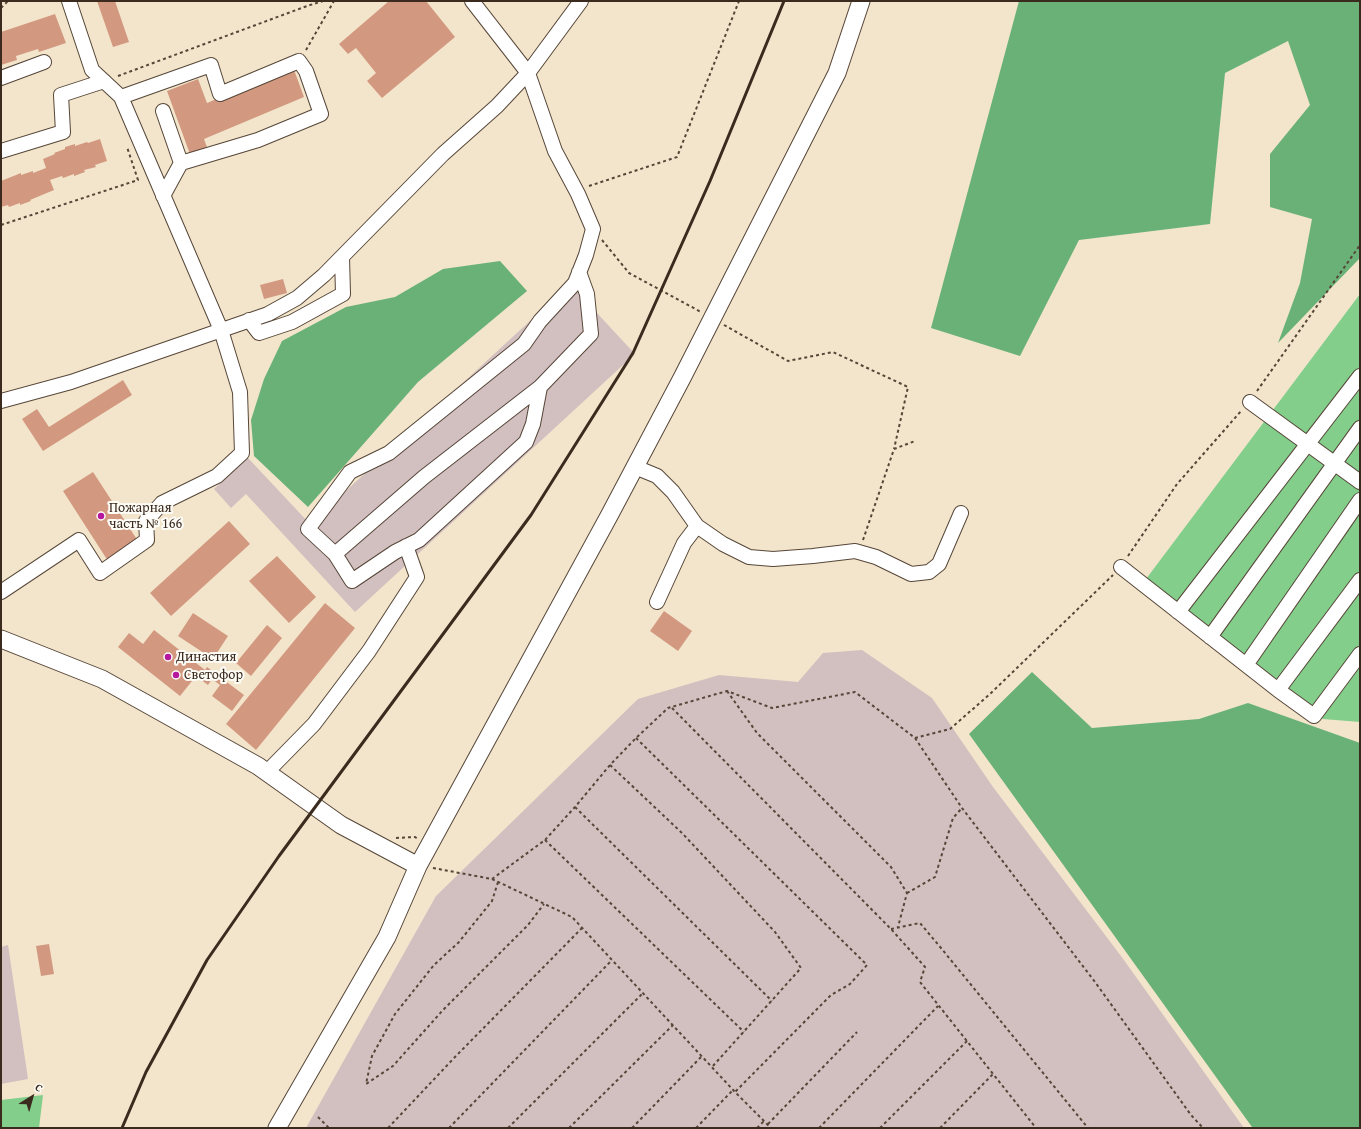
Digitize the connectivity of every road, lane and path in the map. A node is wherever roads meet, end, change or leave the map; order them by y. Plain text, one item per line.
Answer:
1 (8, 1) edge
2 (69, 1) edge
3 (323, 1) edge
4 (334, 1) edge
5 (472, 1) edge
6 (581, 1) edge
7 (739, 1) edge
8 (861, 1) edge
9 (1, 8) edge
10 (299, 61) junction
11 (44, 62) dead end
12 (528, 73) junction
13 (1, 78) edge
14 (104, 81) junction
15 (121, 97) junction
16 (164, 111) dead end
17 (1, 151) edge
18 (182, 163) junction
19 (138, 180) dead end
20 (576, 190) junction
21 (163, 196) junction
22 (1, 224) edge
23 (593, 229) junction
24 (1360, 245) edge
25 (342, 256) junction
26 (579, 272) junction
27 (712, 318) junction
28 (249, 320) junction
29 (221, 330) junction
30 (1360, 376) edge
31 (540, 387) junction
32 (1, 401) edge
33 (1250, 402) junction
34 (1360, 428) edge
35 (915, 441) dead end
36 (1308, 444) junction
37 (894, 449) junction
38 (1334, 463) junction
39 (635, 467) junction
40 (1360, 482) edge
41 (1360, 500) edge
42 (961, 513) dead end
43 (697, 526) junction
44 (406, 546) junction
45 (859, 552) junction
46 (335, 554) junction
47 (1121, 567) junction
48 (1360, 580) edge
49 (1, 592) edge
50 (657, 602) dead end
51 (1178, 612) junction
52 (1210, 637) junction
53 (1, 639) edge
54 (1360, 654) edge
55 (1246, 665) junction
56 (1278, 690) junction
57 (727, 691) junction
58 (671, 708) junction
59 (636, 738) junction
60 (915, 738) junction
61 (610, 765) junction
62 (267, 772) junction
63 (575, 807) junction
64 (962, 808) junction
65 (545, 840) junction
66 (418, 866) junction
67 (492, 879) junction
68 (498, 882) junction
69 (907, 893) junction
70 (544, 904) junction
71 (898, 927) junction
72 (582, 928) junction
73 (891, 929) junction
74 (612, 960) junction
75 (643, 993) junction
76 (772, 1001) junction
77 (938, 1006) junction
78 (673, 1025) junction
79 (744, 1032) junction
80 (857, 1032) dead end
81 (967, 1041) junction
82 (702, 1056) junction
83 (712, 1067) junction
84 (993, 1074) junction
85 (733, 1090) junction
86 (735, 1092) junction
87 (318, 1116) dead end
88 (764, 1121) junction
89 (768, 1124) junction
90 (278, 1128) edge
91 (329, 1128) edge
92 (388, 1128) edge
93 (449, 1128) edge
94 (508, 1128) edge
95 (569, 1128) edge
96 (632, 1128) edge
97 (696, 1128) edge
98 (757, 1128) edge
99 (771, 1128) edge
100 (819, 1128) edge
101 (880, 1128) edge
102 (940, 1128) edge
103 (1036, 1128) edge
104 (1088, 1128) edge
105 (1203, 1128) edge

1 - 9 path
2 - 14 street
3 - 14 path
4 - 10 path
5 - 12 street
6 - 12 street
7 - 20 path
8 - 27 main road
10 - 15 street
10 - 18 street
11 - 13 street
12 - 20 street
12 - 25 street
14 - 15 street
14 - 17 street
15 - 21 street
16 - 18 street
18 - 21 street
19 - 22 path
20 - 23 street
21 - 29 street
23 - 26 street
23 - 27 path
24 - 33 path
25 - 28 street
25 - 28 street
26 - 31 street
26 - 46 street
27 - 37 path
27 - 39 main road
28 - 29 street
29 - 32 street
29 - 49 street
30 - 36 street
31 - 44 street
31 - 46 street
33 - 36 street
33 - 47 path
34 - 38 street
35 - 37 path
36 - 38 street
36 - 51 street
37 - 45 path
38 - 40 street
38 - 52 street
39 - 43 street
39 - 66 main road
41 - 55 street
42 - 45 street
43 - 45 street
43 - 50 street
44 - 46 street
44 - 62 street
47 - 51 street
47 - 60 path
48 - 56 street
51 - 52 street
52 - 55 street
53 - 62 main road
54 - 56 street
55 - 56 street
57 - 58 path
57 - 60 path
57 - 69 path
58 - 59 path
58 - 73 path
59 - 61 path
59 - 86 path
60 - 64 path
61 - 63 path
61 - 76 path
62 - 66 main road
63 - 65 path
63 - 76 path
64 - 69 path
64 - 105 path
65 - 67 path
65 - 79 path
66 - 67 path
66 - 90 main road
67 - 68 path
68 - 70 path
68 - 70 path
69 - 71 path
70 - 72 path
71 - 73 path
71 - 104 path
72 - 74 path
72 - 92 path
73 - 77 path
74 - 75 path
74 - 93 path
75 - 78 path
75 - 94 path
76 - 79 path
77 - 81 path
77 - 100 path
78 - 82 path
78 - 95 path
79 - 83 path
80 - 89 path
81 - 84 path
81 - 101 path
82 - 83 path
82 - 96 path
83 - 85 path
84 - 102 path
84 - 103 path
85 - 86 path
85 - 97 path
86 - 88 path
87 - 91 path
88 - 89 path
88 - 98 path
89 - 99 path

